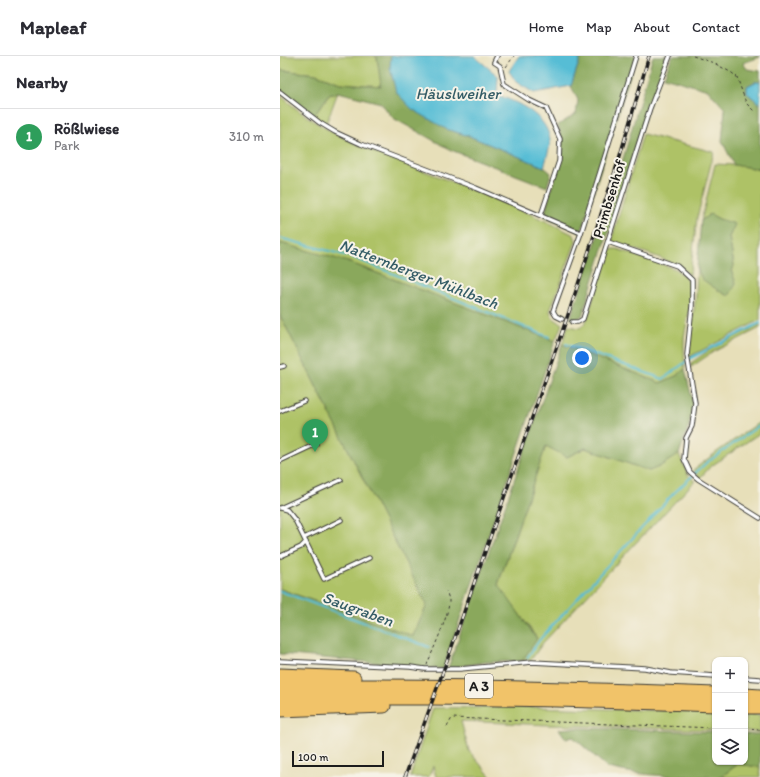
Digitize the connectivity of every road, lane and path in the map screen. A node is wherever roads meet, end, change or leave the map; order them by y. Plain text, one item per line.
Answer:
1 (497, 56) edge
2 (514, 56) edge
3 (636, 56) edge
4 (670, 56) edge
5 (693, 56) edge
6 (502, 74) junction
7 (280, 92) edge
8 (754, 110) dead end
9 (541, 215) junction
10 (581, 233) junction
11 (608, 242) junction
12 (562, 319) dead end
13 (572, 322) dead end
14 (304, 401) dead end
15 (280, 411) edge
16 (316, 444) dead end
17 (280, 461) edge
18 (342, 480) dead end
19 (280, 508) edge
20 (760, 518) edge
21 (341, 520) dead end
22 (305, 540) junction
23 (281, 556) edge
24 (369, 558) dead end
25 (446, 591) dead end
26 (280, 661) edge
27 (425, 669) junction
28 (282, 673) edge
29 (712, 676) edge
30 (748, 678) edge
31 (760, 679) edge
32 (371, 685) junction
33 (280, 686) edge
34 (712, 694) edge
35 (748, 696) edge
36 (760, 696) edge
37 (280, 698) edge
38 (474, 698) junction
39 (712, 706) edge
40 (748, 707) edge
41 (760, 707) edge
42 (325, 709) junction
43 (280, 710) edge
44 (280, 719) edge
45 (447, 727) dead end
46 (712, 728) edge
47 (748, 729) edge
48 (760, 730) edge

1 - 6 lane
2 - 6 path
3 - 10 lane
4 - 11 lane, Primbsenhof
5 - 8 path
6 - 9 lane
7 - 9 lane
9 - 10 lane
10 - 12 lane
11 - 13 lane, Primbsenhof
11 - 20 lane
14 - 15 lane
16 - 17 lane
18 - 19 lane
19 - 22 lane
21 - 22 lane
22 - 23 lane
22 - 24 lane
25 - 27 path
26 - 27 lane
27 - 29 lane
28 - 32 highway, A 3
30 - 31 lane
32 - 33 highway, A 3
32 - 34 highway, A 3
35 - 36 highway
37 - 38 highway, A 3
38 - 39 highway, A 3
38 - 42 highway, A 3
40 - 41 highway
42 - 43 highway, A 3
42 - 44 highway, A 3
45 - 46 path
47 - 48 path

